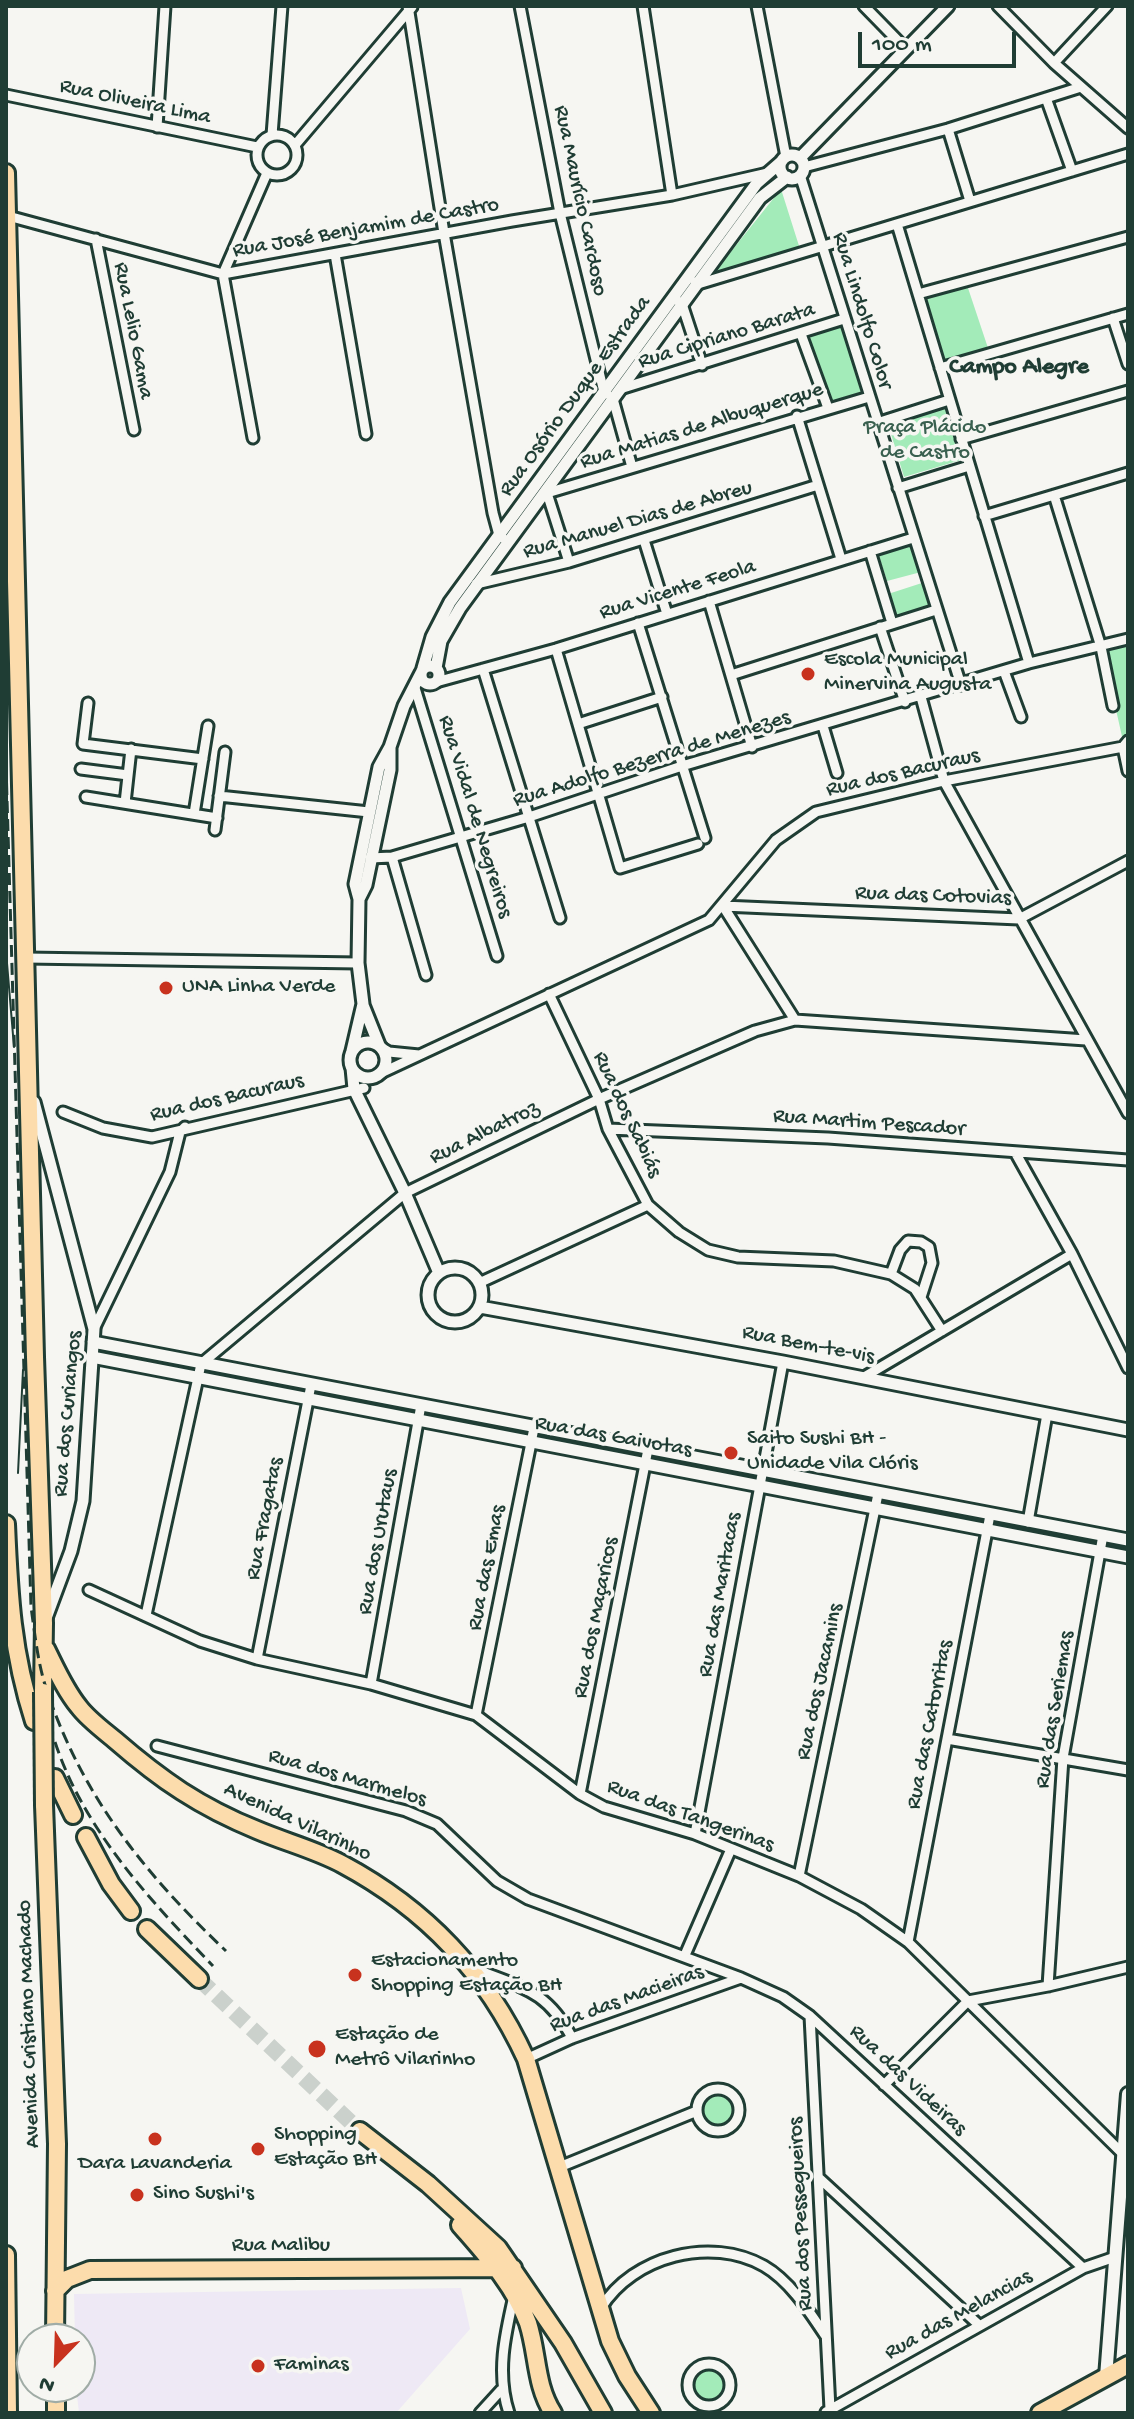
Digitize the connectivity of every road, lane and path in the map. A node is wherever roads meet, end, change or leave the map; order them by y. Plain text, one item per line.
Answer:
1 (165, 6) edge
2 (282, 6) edge
3 (520, 6) edge
4 (643, 6) edge
5 (757, 6) edge
6 (864, 6) edge
7 (940, 6) edge
8 (948, 6) edge
9 (998, 6) edge
10 (1107, 6) edge
11 (410, 7) edge
12 (928, 25) junction
13 (905, 48) junction
14 (1054, 63) junction
15 (1081, 87) junction
16 (6, 95) edge
17 (1046, 98) junction
18 (157, 127) junction
19 (1128, 128) edge
20 (948, 129) junction
21 (272, 135) junction
22 (813, 144) junction
23 (295, 145) junction
24 (257, 147) junction
25 (1128, 154) edge
26 (784, 160) junction
27 (827, 160) junction
28 (801, 167) junction
29 (1072, 171) junction
30 (6, 173) edge
31 (267, 173) junction
32 (769, 173) junction
33 (787, 177) junction
34 (735, 181) junction
35 (672, 195) junction
36 (755, 195) junction
37 (970, 201) junction
38 (560, 213) junction
39 (8, 216) junction
40 (897, 224) junction
41 (444, 233) junction
42 (1128, 237) edge
43 (96, 239) junction
44 (824, 247) junction
45 (335, 254) junction
46 (223, 274) junction
47 (693, 281) junction
48 (918, 294) junction
49 (678, 301) junction
50 (1128, 314) edge
51 (1113, 318) junction
52 (844, 319) junction
53 (801, 334) junction
54 (1128, 364) edge
55 (702, 365) junction
56 (940, 368) junction
57 (1128, 391) edge
58 (612, 395) junction
59 (869, 397) junction
60 (949, 400) junction
61 (828, 408) junction
62 (797, 416) junction
63 (877, 423) junction
64 (134, 430) dead end
65 (366, 434) dead end
66 (253, 438) dead end
67 (961, 439) junction
68 (969, 466) junction
69 (632, 467) junction
70 (1127, 476) edge
71 (536, 485) junction
72 (818, 485) junction
73 (898, 488) junction
74 (547, 493) junction
75 (1054, 495) junction
76 (984, 516) junction
77 (913, 538) junction
78 (504, 539) junction
79 (644, 540) junction
80 (870, 551) junction
81 (841, 559) junction
82 (569, 562) junction
83 (472, 582) junction
84 (709, 601) junction
85 (936, 610) junction
86 (667, 614) junction
87 (638, 623) junction
88 (892, 623) junction
89 (880, 627) junction
90 (1128, 639) edge
91 (1101, 647) junction
92 (556, 649) junction
93 (1029, 663) junction
94 (483, 669) junction
95 (1004, 671) junction
96 (430, 674) junction
97 (731, 675) junction
98 (961, 685) junction
99 (413, 689) junction
100 (662, 697) junction
101 (921, 697) junction
102 (905, 702) junction
103 (88, 703) dead end
104 (1113, 706) dead end
105 (1021, 717) dead end
106 (578, 724) junction
107 (208, 726) dead end
108 (823, 726) junction
109 (1125, 744) edge
110 (390, 747) junction
111 (752, 747) junction
112 (131, 749) junction
113 (225, 752) dead end
114 (203, 759) junction
115 (682, 766) junction
116 (81, 769) dead end
117 (1128, 771) edge
118 (837, 773) dead end
119 (128, 775) junction
120 (944, 781) junction
121 (599, 793) junction
122 (219, 796) junction
123 (86, 797) dead end
124 (125, 803) junction
125 (369, 812) junction
126 (194, 814) junction
127 (529, 817) junction
128 (217, 818) junction
129 (215, 830) dead end
130 (462, 836) junction
131 (392, 857) junction
132 (370, 858) junction
133 (1128, 861) edge
134 (359, 899) junction
135 (723, 906) junction
136 (560, 918) dead end
137 (1019, 919) junction
138 (497, 956) dead end
139 (26, 958) junction
140 (358, 963) junction
141 (426, 975) dead end
142 (549, 994) junction
143 (363, 1004) junction
144 (795, 1020) junction
145 (1086, 1040) junction
146 (380, 1046) junction
147 (352, 1051) junction
148 (422, 1055) junction
149 (352, 1068) junction
150 (367, 1082) junction
151 (30, 1083) junction
152 (599, 1099) junction
153 (63, 1112) dead end
154 (1128, 1113) edge
155 (185, 1127) junction
156 (608, 1129) junction
157 (1015, 1152) junction
158 (1128, 1160) edge
159 (405, 1193) junction
160 (648, 1205) junction
161 (1072, 1254) junction
162 (439, 1273) junction
163 (891, 1274) junction
164 (479, 1283) junction
165 (921, 1297) junction
166 (480, 1307) junction
167 (94, 1329) junction
168 (942, 1331) junction
169 (93, 1342) junction
170 (92, 1357) junction
171 (783, 1362) junction
172 (201, 1364) junction
173 (1128, 1368) edge
174 (198, 1377) junction
175 (864, 1377) junction
176 (311, 1385) junction
177 (308, 1399) junction
178 (421, 1405) junction
179 (1047, 1414) junction
180 (419, 1420) junction
181 (534, 1428) junction
182 (1128, 1430) edge
183 (531, 1443) junction
184 (648, 1449) junction
185 (645, 1464) junction
186 (762, 1471) junction
187 (760, 1485) junction
188 (878, 1494) junction
189 (875, 1508) junction
190 (990, 1515) junction
191 (1028, 1522) junction
192 (6, 1524) edge
193 (988, 1530) junction
194 (1103, 1535) junction
195 (1128, 1540) edge
196 (1100, 1551) junction
197 (1128, 1557) edge
198 (89, 1590) dead end
199 (146, 1615) junction
200 (44, 1623) junction
201 (44, 1644) junction
202 (257, 1659) junction
203 (371, 1684) junction
204 (476, 1715) junction
205 (34, 1721) dead end
206 (947, 1739) junction
207 (157, 1746) dead end
208 (1063, 1758) junction
209 (1128, 1770) edge
210 (55, 1778) dead end
211 (580, 1794) junction
212 (73, 1815) dead end
213 (695, 1834) junction
214 (86, 1837) dead end
215 (731, 1849) junction
216 (799, 1876) junction
217 (131, 1911) dead end
218 (147, 1929) dead end
219 (908, 1942) junction
220 (685, 1955) junction
221 (471, 1967) junction
222 (1128, 1967) edge
223 (741, 1978) junction
224 (199, 1979) tunnel mouth
225 (1048, 1986) junction
226 (968, 2001) junction
227 (810, 2016) junction
228 (572, 2038) junction
229 (526, 2059) junction
230 (884, 2085) junction
231 (1128, 2094) edge
232 (697, 2111) junction
233 (360, 2131) tunnel mouth
234 (1124, 2155) junction
235 (557, 2168) junction
236 (818, 2177) junction
237 (6, 2255) edge
238 (1115, 2257) junction
239 (1083, 2268) junction
240 (506, 2269) junction
241 (593, 2288) junction
242 (55, 2291) junction
243 (611, 2292) junction
244 (514, 2296) junction
245 (599, 2310) junction
246 (7, 2320) edge
247 (55, 2323) edge
248 (979, 2325) junction
249 (826, 2336) junction
250 (1107, 2359) junction
251 (1126, 2367) edge
252 (1106, 2377) junction
253 (501, 2390) junction
254 (703, 2409) edge
255 (827, 2411) edge
256 (8, 2413) edge
257 (480, 2413) edge
258 (509, 2413) edge
259 (553, 2413) edge
260 (603, 2413) edge
261 (651, 2413) edge
262 (1040, 2413) edge

1 - 18 street
2 - 21 street
3 - 38 street, Rua Maurício Cardoso
4 - 35 street
5 - 26 street
6 - 13 street
7 - 12 street
8 - 12 street
9 - 14 street
10 - 14 street
11 - 23 street
11 - 41 street
12 - 13 street
13 - 22 street
14 - 15 street
15 - 17 street
15 - 19 street
16 - 18 street, Rua Oliveira Lima
17 - 20 street
17 - 29 street
18 - 24 street, Rua Oliveira Lima
20 - 27 street
20 - 37 street
21 - 23 street
21 - 24 street
22 - 27 street
22 - 28 street
23 - 31 street
24 - 31 street
25 - 29 street
26 - 28 street
26 - 32 street, Rua Osório Duque Estrada
26 - 33 street
27 - 28 street
28 - 33 street
28 - 44 street, Rua Lindolfo Color
29 - 37 street
30 - 39 highway, Avenida Cristiano Machado
31 - 46 street
32 - 34 street, Rua José Benjamim de Castro
32 - 36 street, Rua Osório Duque Estrada
33 - 36 street, Rua Osório Duque Estrada
34 - 35 street, Rua José Benjamim de Castro
34 - 36 street
35 - 38 street, Rua José Benjamim de Castro
36 - 47 street, Rua Osório Duque Estrada
37 - 40 street
38 - 41 street, Rua José Benjamim de Castro
38 - 58 street, Rua Maurício Cardoso
39 - 43 street, Rua José Benjamim de Castro
39 - 139 highway, Avenida Cristiano Machado
40 - 44 street
40 - 48 street
41 - 45 street, Rua José Benjamim de Castro
41 - 78 street
42 - 48 street
43 - 46 street, Rua José Benjamim de Castro
43 - 64 street, Rua Lelio Gama
44 - 47 street
44 - 52 street, Rua Lindolfo Color
45 - 46 street, Rua José Benjamim de Castro
45 - 65 street
46 - 66 street
47 - 49 street, Rua Osório Duque Estrada
48 - 56 street
49 - 55 street
49 - 58 street, Rua Osório Duque Estrada
50 - 51 street
51 - 54 street
51 - 56 street
52 - 53 street, Rua Cipriano Barata
52 - 59 street, Rua Lindolfo Color
53 - 55 street, Rua Cipriano Barata
53 - 61 street
55 - 58 street, Rua Cipriano Barata
56 - 60 street
57 - 67 street
58 - 69 street, Rua Maurício Cardoso
58 - 71 street, Rua Osório Duque Estrada
58 - 74 street, Rua Osório Duque Estrada
59 - 61 street, Rua Matias de Albuquerque
59 - 63 street, Rua Lindolfo Color
60 - 63 street
60 - 67 street
61 - 62 street, Rua Matias de Albuquerque
62 - 69 street, Rua Matias de Albuquerque
62 - 72 street
63 - 73 street, Rua Lindolfo Color
67 - 68 street
68 - 73 street
68 - 76 street
69 - 74 street, Rua Matias de Albuquerque
70 - 75 street
71 - 74 street
71 - 78 street, Rua Osório Duque Estrada
72 - 79 street, Rua Manuel Dias de Abreu
72 - 81 street
73 - 77 street, Rua Lindolfo Color
74 - 78 street, Rua Osório Duque Estrada
74 - 82 street
75 - 76 street
75 - 91 street
76 - 93 street
77 - 80 street, Rua Vicente Feola
77 - 85 street, Rua Lindolfo Color
78 - 83 street, Rua Osório Duque Estrada
79 - 82 street, Rua Manuel Dias de Abreu
79 - 86 street
80 - 81 street, Rua Vicente Feola
80 - 88 street
81 - 84 street, Rua Vicente Feola
82 - 83 street, Rua Manuel Dias de Abreu
83 - 96 street, Rua Osório Duque Estrada
84 - 86 street, Rua Vicente Feola
84 - 97 street
85 - 88 street
85 - 98 street, Rua Lindolfo Color
86 - 87 street, Rua Vicente Feola
87 - 92 street, Rua Vicente Feola
87 - 100 street
88 - 89 street
89 - 97 street
89 - 102 street
90 - 91 street, Rua Adolfo Bezerra de Menezes
91 - 93 street, Rua Adolfo Bezerra de Menezes
91 - 104 street
92 - 94 street, Rua Vicente Feola
92 - 106 street
93 - 95 street, Rua Adolfo Bezerra de Menezes
94 - 96 street, Rua Vicente Feola
94 - 127 street
95 - 98 street, Rua Adolfo Bezerra de Menezes
95 - 105 street
96 - 99 street, Rua Osório Duque Estrada
97 - 111 street
98 - 101 street, Rua Adolfo Bezerra de Menezes
99 - 110 street, Rua Osório Duque Estrada
99 - 130 street, Rua Vidal de Negreiros
100 - 106 street
100 - 115 street
101 - 102 street, Rua Adolfo Bezerra de Menezes
101 - 120 street
102 - 108 street, Rua Adolfo Bezerra de Menezes
103 - 112 street
106 - 121 street
107 - 114 street
108 - 111 street, Rua Adolfo Bezerra de Menezes
108 - 118 street
109 - 117 street
109 - 120 street, Rua dos Bacuraus
110 - 125 street, Rua Osório Duque Estrada
110 - 132 street, Rua Osório Duque Estrada
111 - 115 street, Rua Adolfo Bezerra de Menezes
112 - 114 street
112 - 119 street
113 - 122 street
114 - 126 street
115 - 121 street, Rua Adolfo Bezerra de Menezes
115 - 121 street
116 - 119 street
119 - 124 street
120 - 135 street, Rua dos Bacuraus
120 - 137 street
121 - 127 street, Rua Adolfo Bezerra de Menezes
122 - 125 street
122 - 128 street
123 - 124 street
124 - 126 street
125 - 134 street, Rua Osório Duque Estrada
126 - 128 street
127 - 130 street, Rua Adolfo Bezerra de Menezes
127 - 136 street
128 - 129 street
130 - 131 street, Rua Adolfo Bezerra de Menezes
130 - 138 street, Rua Vidal de Negreiros
131 - 132 street, Rua Adolfo Bezerra de Menezes
131 - 141 street
132 - 134 street, Rua Osório Duque Estrada
133 - 137 street, Rua das Cotovias
134 - 140 street, Rua Osório Duque Estrada
135 - 137 street, Rua das Cotovias
135 - 142 street, Rua dos Bacuraus
135 - 144 street
137 - 145 street
139 - 140 street
139 - 151 highway, Avenida Cristiano Machado
140 - 143 street, Rua Osório Duque Estrada
142 - 148 street, Rua dos Bacuraus
142 - 152 street, Rua dos Sabiás
143 - 146 street, Rua Osório Duque Estrada
143 - 147 street, Rua Osório Duque Estrada
144 - 145 street, Rua Albatroz
144 - 152 street, Rua Albatroz
145 - 154 street
146 - 147 street
146 - 148 street
146 - 150 street
147 - 149 street
148 - 150 street, Rua dos Bacuraus
149 - 150 street
149 - 150 street
150 - 155 street, Rua dos Bacuraus
150 - 159 street
151 - 167 street
151 - 200 highway, Avenida Cristiano Machado
152 - 156 street, Rua dos Sabiás
152 - 159 street, Rua Albatroz
153 - 155 street, Rua dos Bacuraus
155 - 167 street, Rua dos Curiangos
156 - 157 street, Rua Martim Pescador
156 - 160 street, Rua dos Sabiás
157 - 158 street, Rua Martim Pescador
157 - 161 street
159 - 162 street
159 - 172 street, Rua Albatroz
160 - 163 street, Rua dos Sabiás
160 - 164 street
161 - 168 street
161 - 173 street
162 - 164 street
162 - 166 street
163 - 165 street, Rua dos Sabiás
163 - 165 street
164 - 166 street
165 - 168 street, Rua dos Sabiás
166 - 171 street, Rua Bem-te-vis
167 - 169 street, Rua dos Curiangos
168 - 175 street
169 - 170 street, Rua dos Curiangos
169 - 172 street, Rua das Gaivotas
170 - 174 street, Rua das Gaivotas
170 - 200 street, Rua dos Curiangos
171 - 175 street, Rua Bem-te-vis
171 - 186 street, Rua das Maritacas
172 - 174 street
172 - 176 street, Rua das Gaivotas
174 - 177 street, Rua das Gaivotas
174 - 199 street
175 - 179 street, Rua Bem-te-vis
176 - 177 street, Rua Fragatas
176 - 178 street, Rua das Gaivotas
177 - 180 street, Rua das Gaivotas
177 - 202 street, Rua Fragatas
178 - 180 street, Rua dos Urutaus
178 - 181 street, Rua das Gaivotas
179 - 182 street, Rua Bem-te-vis
179 - 191 street
180 - 183 street, Rua das Gaivotas
180 - 203 street, Rua dos Urutaus
181 - 183 street, Rua das Emas
181 - 184 street, Rua das Gaivotas
183 - 185 street, Rua das Gaivotas
183 - 204 street, Rua das Emas
184 - 185 street, Rua dos Maçaricos
184 - 186 street, Rua das Gaivotas
185 - 187 street, Rua das Gaivotas
185 - 211 street, Rua dos Maçaricos
186 - 187 street, Rua das Maritacas
186 - 188 street, Rua das Gaivotas
187 - 189 street, Rua das Gaivotas
187 - 213 street, Rua das Maritacas
188 - 189 street, Rua dos Jacamins
188 - 190 street, Rua das Gaivotas
189 - 193 street, Rua das Gaivotas
189 - 216 street, Rua dos Jacamins
190 - 191 street, Rua das Gaivotas
190 - 193 street, Rua das Catorritas
191 - 194 street, Rua das Gaivotas
192 - 205 highway
193 - 196 street, Rua das Gaivotas
193 - 206 street, Rua das Catorritas
194 - 195 street, Rua das Gaivotas
194 - 196 street, Rua das Seriemas
196 - 197 street, Rua das Gaivotas
196 - 208 street, Rua das Seriemas
198 - 199 street, Rua das Tangerinas
199 - 202 street, Rua das Tangerinas
200 - 201 highway, Avenida Cristiano Machado
201 - 221 highway, Avenida Vilarinho
201 - 242 highway, Avenida Cristiano Machado, bridge
202 - 203 street, Rua das Tangerinas
203 - 204 street, Rua das Tangerinas
204 - 211 street, Rua das Tangerinas
206 - 208 street
206 - 219 street, Rua das Catorritas
207 - 220 street, Rua dos Marmelos
208 - 209 street
208 - 225 street, Rua das Seriemas
210 - 212 highway
211 - 213 street, Rua das Tangerinas
213 - 215 street, Rua das Tangerinas
214 - 217 highway
215 - 216 street, Rua das Tangerinas
215 - 220 street
216 - 219 street, Rua das Tangerinas
218 - 224 highway
219 - 226 street, Rua das Tangerinas
220 - 223 street, Rua das Videiras
221 - 228 street
221 - 229 highway, Avenida Vilarinho
222 - 225 street
223 - 227 street, Rua das Videiras
223 - 228 street, Rua das Macieiras
225 - 226 street
226 - 230 street
226 - 234 street, Rua das Tangerinas
227 - 230 street, Rua das Videiras
227 - 236 street, Rua dos Pessegueiros
228 - 229 street, Rua das Macieiras
229 - 235 highway, Avenida Vilarinho
230 - 239 street, Rua das Videiras
231 - 234 main road
232 - 232 street
232 - 235 street
233 - 240 highway
234 - 238 main road
235 - 241 highway, Avenida Vilarinho
236 - 248 street
236 - 249 street, Rua dos Pessegueiros
237 - 246 highway
238 - 239 street, Rua das Melancias
238 - 250 main road
239 - 248 street, Rua das Melancias
240 - 242 highway, Rua Malibu
240 - 244 highway
240 - 260 highway
241 - 243 street
241 - 245 highway, Avenida Vilarinho
242 - 247 highway, Avenida Cristiano Machado
243 - 245 street
243 - 249 street
244 - 253 street
244 - 259 highway
245 - 261 highway, Avenida Vilarinho
246 - 256 highway
248 - 255 street, Rua das Melancias
249 - 255 street, Rua dos Pessegueiros
250 - 251 main road
250 - 252 main road
251 - 252 highway
252 - 262 highway
253 - 257 street
253 - 258 street
254 - 254 street

